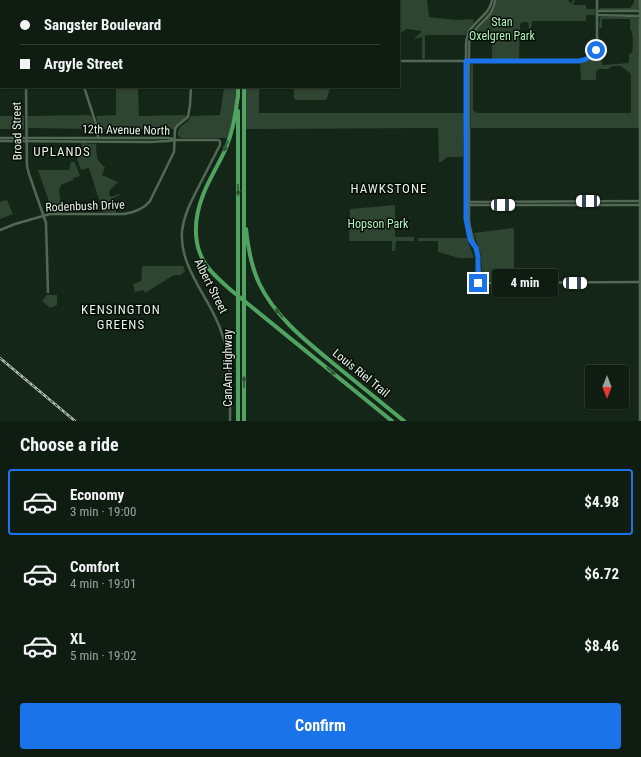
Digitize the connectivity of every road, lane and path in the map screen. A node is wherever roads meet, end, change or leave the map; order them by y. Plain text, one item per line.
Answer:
1 (492, 0) edge
2 (495, 0) edge
3 (597, 0) edge
4 (640, 0) edge
5 (597, 11) junction
6 (641, 11) edge
7 (597, 15) junction
8 (641, 16) edge
9 (400, 61) edge
10 (466, 61) junction
11 (470, 61) junction
12 (26, 88) edge
13 (84, 88) edge
14 (191, 88) edge
15 (238, 88) edge
16 (244, 88) edge
17 (238, 95) junction
18 (640, 122) edge
19 (641, 126) edge
20 (0, 138) edge
21 (98, 138) junction
22 (26, 140) junction
23 (175, 140) junction
24 (0, 141) edge
25 (468, 203) junction
26 (641, 203) edge
27 (244, 209) junction
28 (44, 215) junction
29 (0, 230) edge
30 (641, 282) edge
31 (48, 292) dead end
32 (230, 421) edge
33 (238, 421) edge
34 (244, 421) edge
35 (392, 421) edge
36 (404, 421) edge
37 (640, 421) edge

1 - 10 street
2 - 11 street
3 - 5 street
4 - 6 street
5 - 6 street
5 - 7 street
6 - 8 street
7 - 8 street
7 - 11 street
8 - 18 street
9 - 10 street
10 - 11 street
10 - 25 street
11 - 25 street
12 - 22 street, Broad Street
13 - 21 street
14 - 23 street, Rodenbush Drive
15 - 17 highway
16 - 27 highway
17 -> 33 highway, CanAm Highway
17 -> 35 highway, Louis Riel Trail
18 - 19 street
18 - 26 street
20 - 22 street, 12th Avenue North
21 - 22 street, 12th Avenue North
21 - 23 street, 12th Avenue North
22 - 23 street, 12th Avenue North
22 - 24 street, 12th Avenue North
22 - 28 street, Broad Street
23 - 28 street, Rodenbush Drive
23 - 32 street, Albert Street
25 - 26 street
25 - 30 street
26 - 30 street
34 -> 27 highway, CanAm Highway
36 -> 27 highway, Louis Riel Trail
28 - 29 street, Rodenbush Drive
28 - 31 street, Broad Street
30 - 37 street

